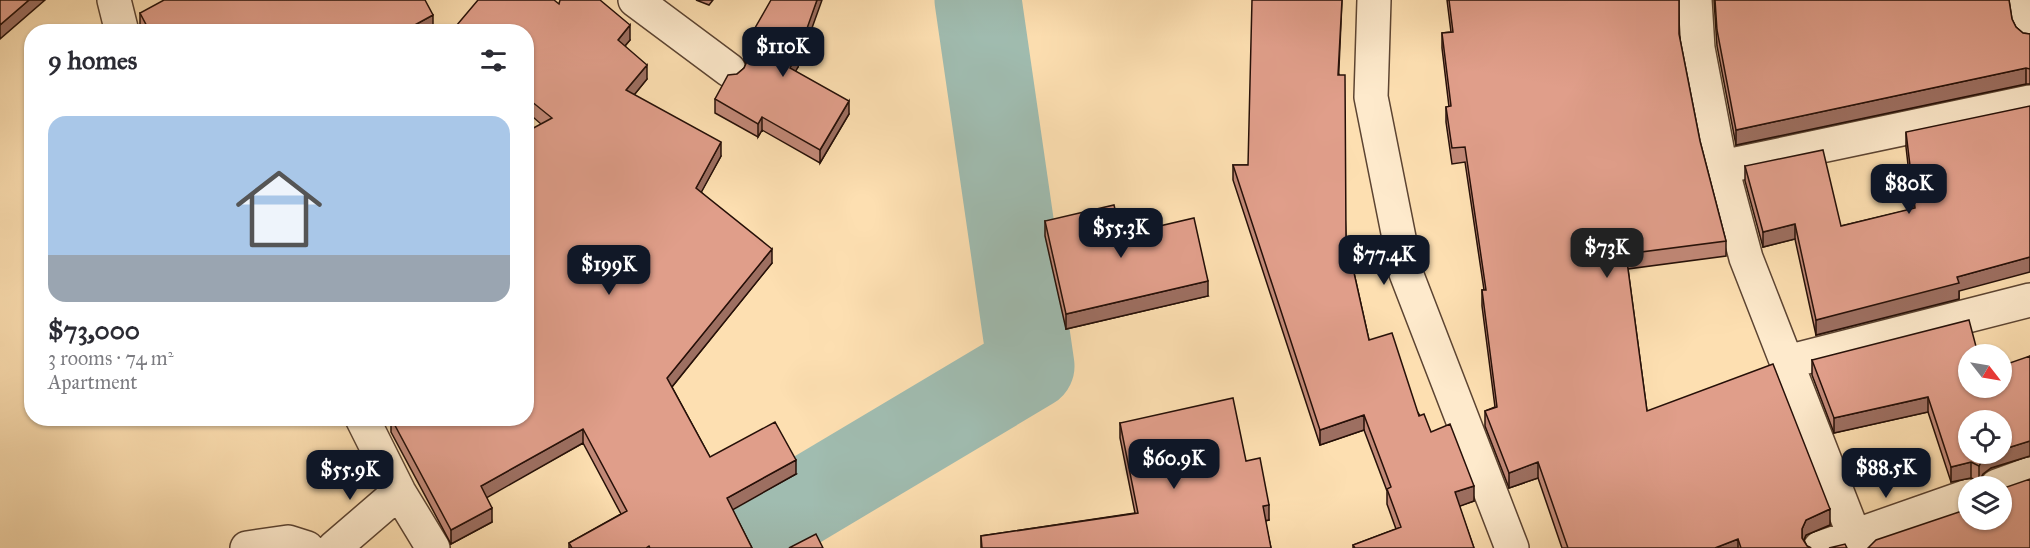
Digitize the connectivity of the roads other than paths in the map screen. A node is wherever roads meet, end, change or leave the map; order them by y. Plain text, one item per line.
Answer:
1 (114, 0) edge
2 (635, 0) edge
3 (1374, 0) edge
4 (1695, 0) edge
5 (2024, 0) edge
6 (120, 24) edge
7 (2030, 31) edge
8 (729, 70) dead end
9 (2030, 102) edge
10 (1722, 166) junction
11 (2030, 300) edge
12 (1786, 362) junction
13 (366, 426) edge
14 (2030, 474) edge
15 (2012, 481) edge
16 (399, 492) junction
17 (1958, 500) edge
18 (1857, 542) edge
19 (247, 548) edge
20 (307, 548) edge
21 (334, 548) edge
22 (433, 548) edge
23 (1512, 548) edge
24 (1820, 548) edge

1 - 6 street
2 - 8 street
3 - 23 street
4 - 10 street
5 - 7 street
9 - 10 street
10 - 12 street
11 - 12 street
12 - 18 street
13 - 16 street
14 - 15 street
16 - 21 street
16 - 22 street
17 - 18 street
18 - 24 street
19 - 20 street

